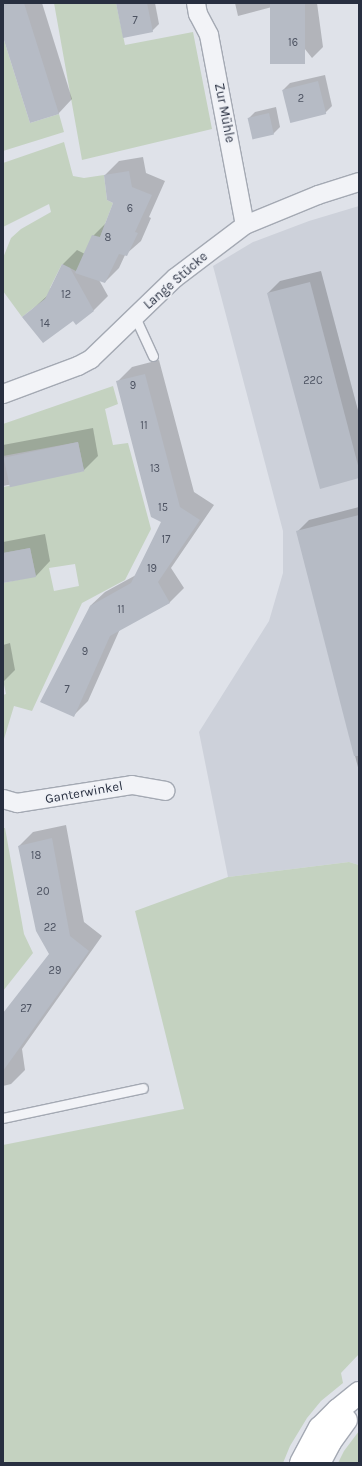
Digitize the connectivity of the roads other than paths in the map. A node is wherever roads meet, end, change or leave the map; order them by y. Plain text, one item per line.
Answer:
1 (196, 3) edge
2 (359, 182) edge
3 (245, 225) junction
4 (135, 317) junction
5 (153, 356) dead end
6 (3, 394) edge
7 (165, 791) dead end
8 (3, 799) edge
9 (143, 1088) dead end
10 (3, 1118) edge
11 (359, 1393) edge
12 (359, 1407) edge
13 (301, 1463) edge
14 (319, 1463) edge

1 - 3 street, Zur Mühle
2 - 3 street, Lange Stücke
3 - 4 street, Lange Stücke
4 - 5 lane
4 - 6 street, Lange Stücke
7 - 8 street, Ganterwinkel
9 - 10 lane
11 - 13 highway
12 - 14 highway

